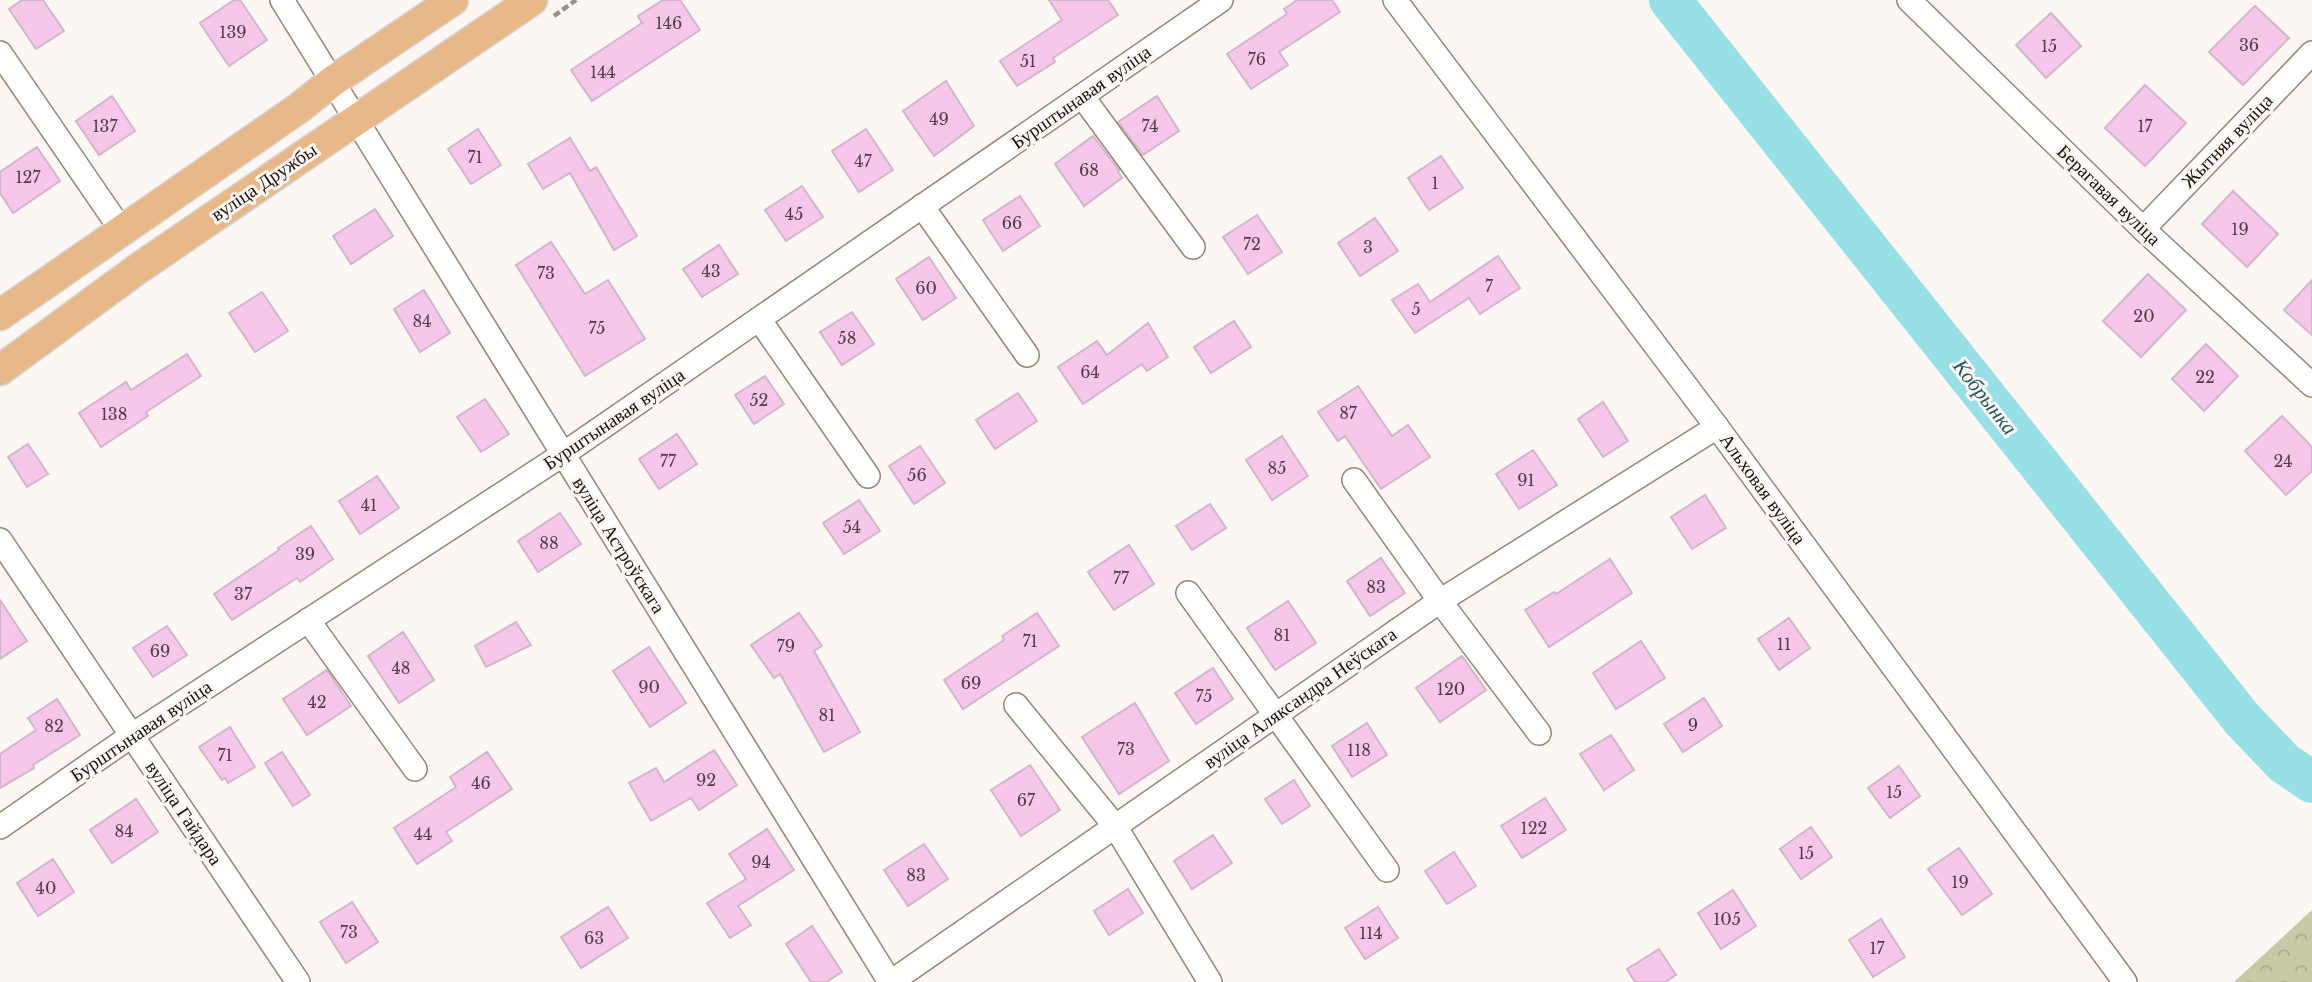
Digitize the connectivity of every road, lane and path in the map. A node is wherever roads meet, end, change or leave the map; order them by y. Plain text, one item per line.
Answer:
1 (282, 0) edge
2 (453, 0) edge
3 (475, 0) edge
4 (532, 0) edge
5 (1221, 0) edge
6 (1395, 0) edge
7 (1909, 0) edge
8 (0, 53) edge
9 (2312, 53) edge
10 (333, 82) junction
11 (1082, 96) junction
12 (355, 120) junction
13 (922, 206) junction
14 (2143, 229) junction
15 (110, 239) junction
16 (1193, 247) dead end
17 (139, 268) junction
18 (0, 315) edge
19 (759, 319) junction
20 (0, 333) edge
21 (1027, 355) dead end
22 (0, 370) edge
23 (2312, 385) edge
24 (1717, 427) junction
25 (562, 455) junction
26 (868, 476) dead end
27 (1354, 480) dead end
28 (0, 540) edge
29 (1188, 593) dead end
30 (1440, 601) junction
31 (308, 620) junction
32 (1016, 705) dead end
33 (1276, 714) junction
34 (1539, 733) dead end
35 (131, 736) junction
36 (415, 769) dead end
37 (1115, 826) junction
38 (0, 827) edge
39 (1387, 870) dead end
40 (298, 982) edge
41 (890, 982) edge
42 (1210, 982) edge
43 (2125, 982) edge

1 - 10 street, вуліца Астроўскага
2 - 10 main road
3 - 12 main road
4 - 12 main road, вуліца Дружбы
5 - 11 street, Бурштынавая вуліца
6 - 24 street, Альховая вуліца
7 - 14 street, Берагавая вуліца
8 - 15 street
9 - 14 street, Жытняя вуліца
10 - 12 street, вуліца Астроўскага
10 - 15 main road
10 - 17 main road
11 - 13 street, Бурштынавая вуліца
11 - 16 street
12 - 17 main road, вуліца Дружбы
12 - 25 street, вуліца Астроўскага
13 - 19 street, Бурштынавая вуліца
13 - 21 street
14 - 23 street, Берагавая вуліца
15 - 18 main road
15 - 20 main road
17 - 22 main road, вуліца Дружбы
19 - 25 street, Бурштынавая вуліца
19 - 26 street
24 - 30 street, вуліца Аляксандра Неўскага
24 - 43 street, Альховая вуліца
25 - 31 street, Бурштынавая вуліца
25 - 41 street, вуліца Астроўскага
27 - 30 street
28 - 35 street, вуліца Гайдара
29 - 33 street
30 - 33 street, вуліца Аляксандра Неўскага
30 - 34 street
31 - 35 street, Бурштынавая вуліца
31 - 36 street
32 - 37 street
33 - 37 street, вуліца Аляксандра Неўскага
33 - 39 street
35 - 38 street, Бурштынавая вуліца
35 - 40 street, вуліца Гайдара
37 - 41 street, вуліца Аляксандра Неўскага
37 - 42 street

